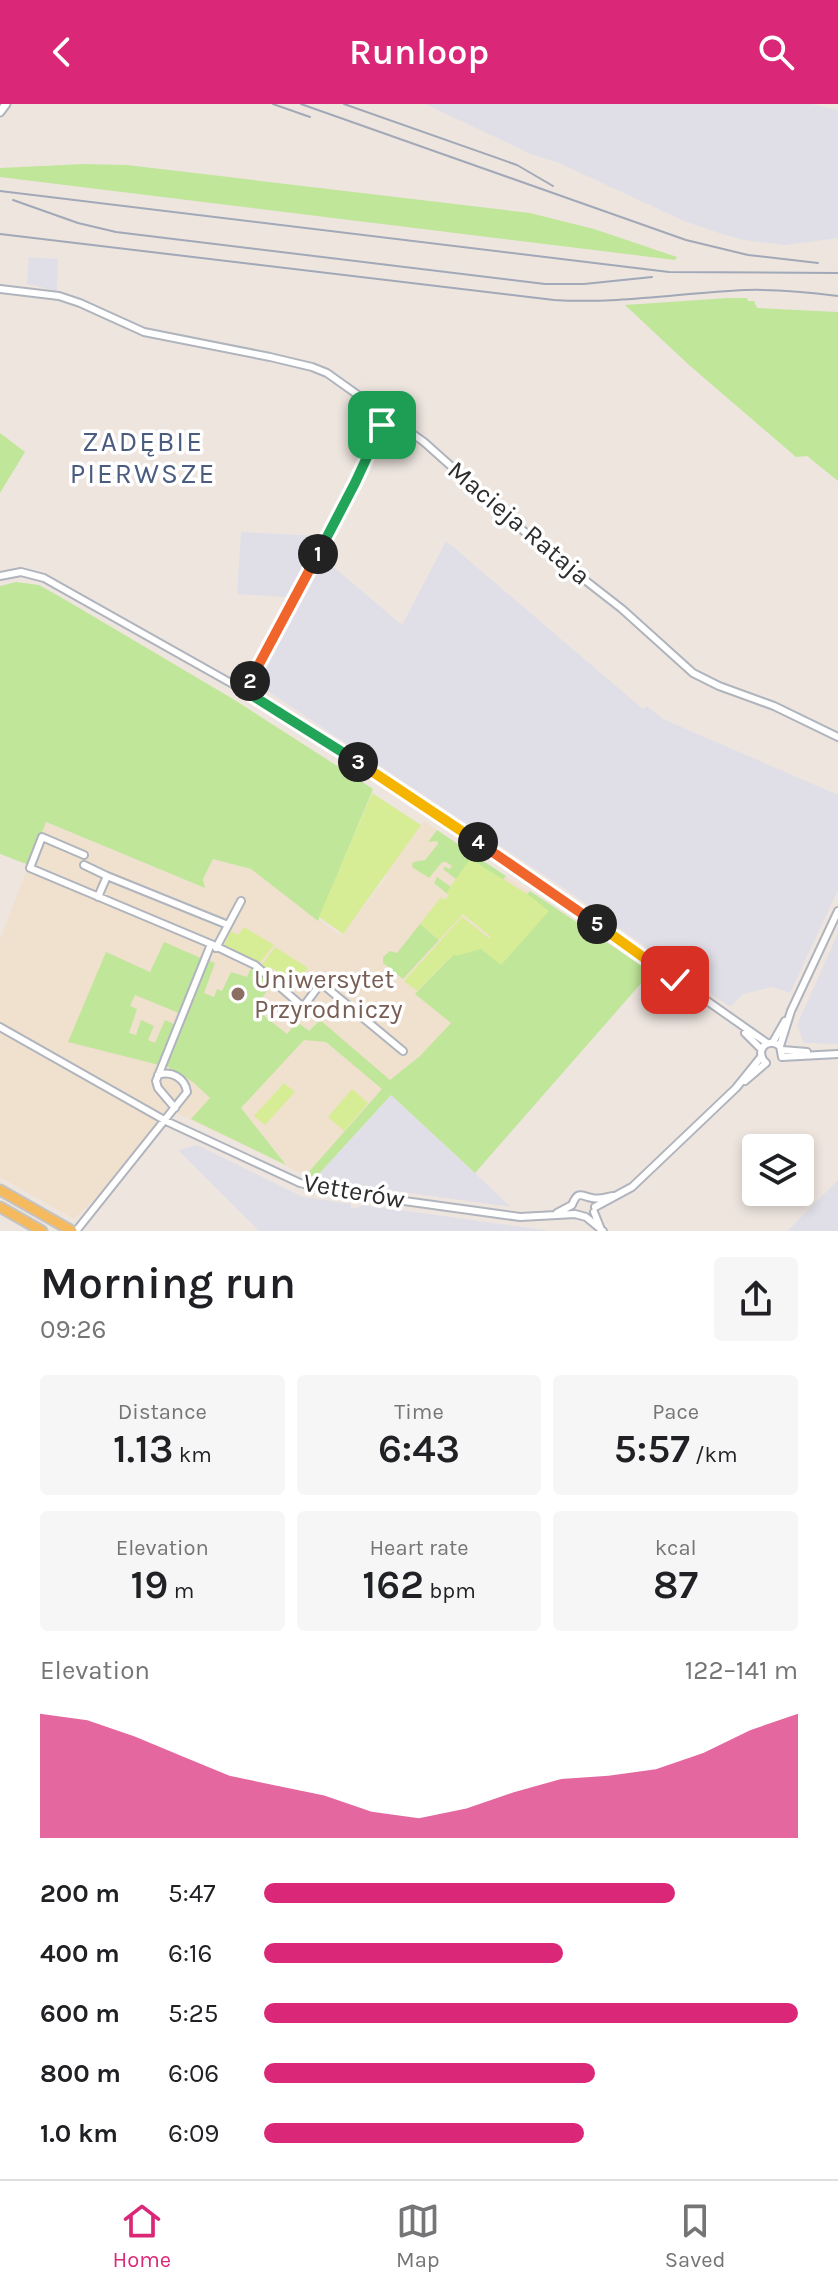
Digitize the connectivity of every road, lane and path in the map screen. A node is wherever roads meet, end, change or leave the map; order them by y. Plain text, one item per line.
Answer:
1 (6, 104) edge
2 (0, 112) edge
3 (1, 288) edge
4 (398, 405) dead end
5 (390, 417) junction
6 (0, 576) edge
7 (245, 691) junction
8 (838, 737) edge
9 (84, 855) dead end
10 (84, 865) dead end
11 (107, 876) junction
12 (98, 897) junction
13 (241, 901) dead end
14 (838, 911) edge
15 (228, 925) junction
16 (214, 946) junction
17 (0, 1027) edge
18 (403, 1051) dead end
19 (772, 1054) junction
20 (838, 1054) edge
21 (158, 1075) junction
22 (175, 1108) junction
23 (166, 1121) junction
24 (0, 1190) edge
25 (615, 1196) junction
26 (593, 1198) junction
27 (572, 1205) junction
28 (0, 1207) edge
29 (595, 1210) junction
30 (575, 1214) junction
31 (554, 1215) junction
32 (586, 1217) junction
33 (602, 1230) edge
34 (42, 1231) edge
35 (74, 1231) edge

1 - 2 street
3 - 5 street, Macieja Rataja
4 - 5 street
5 - 7 street
5 - 8 street, Macieja Rataja
6 - 7 street
7 - 19 street
9 - 12 street
10 - 11 street
11 - 12 street
11 - 15 street
12 - 16 street
13 - 15 street
14 - 19 street
15 - 16 street
16 - 18 street
16 - 21 street
17 - 23 street, Vetterów
19 - 20 street
19 - 25 street
21 - 22 street
21 - 22 street
22 - 23 street
23 - 31 street, Vetterów
23 - 35 street
24 - 35 main road
25 - 26 street
25 - 29 street
26 - 27 street
26 - 29 street
27 - 30 street
27 - 31 street, Vetterów
28 - 34 main road
29 - 32 street
29 - 33 street
30 - 31 street, Vetterów
30 - 32 street
32 - 33 street

